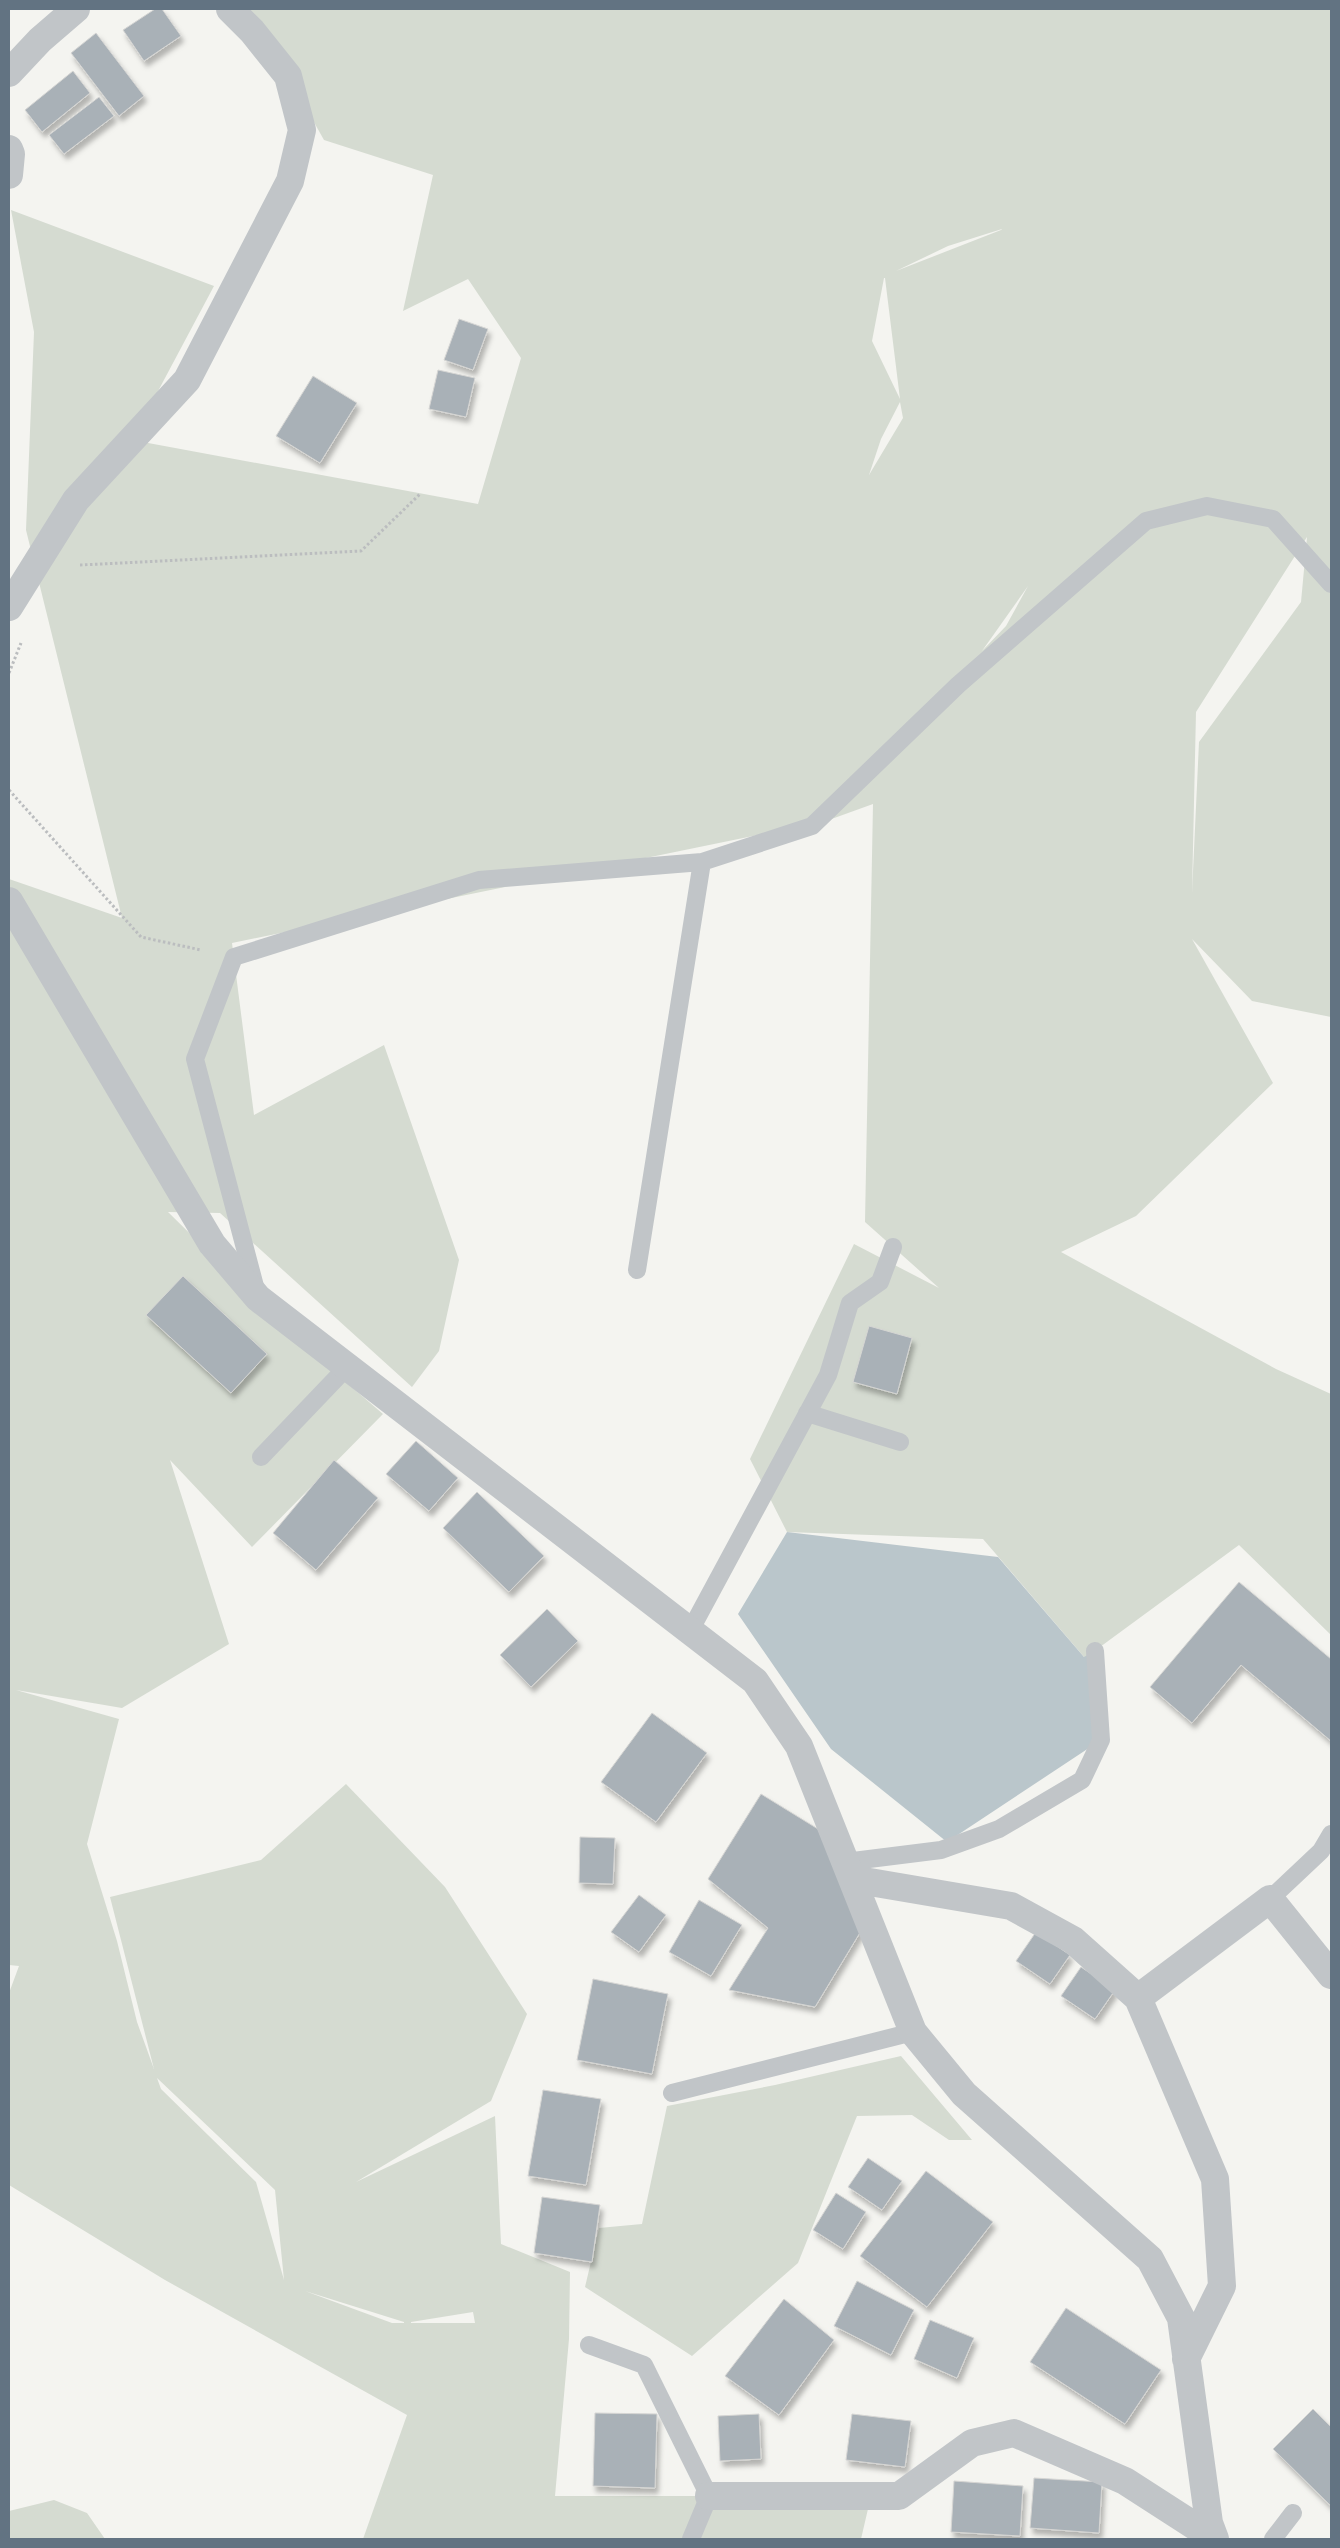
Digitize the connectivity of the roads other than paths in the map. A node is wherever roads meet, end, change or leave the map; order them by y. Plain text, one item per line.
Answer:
1 (76, 9) edge
2 (230, 9) edge
3 (9, 73) edge
4 (9, 149) edge
5 (9, 175) edge
6 (1331, 584) edge
7 (9, 607) edge
8 (702, 862) junction
9 (9, 901) edge
10 (893, 1247) dead end
11 (637, 1270) dead end
12 (258, 1298) junction
13 (347, 1366) junction
14 (807, 1413) junction
15 (900, 1442) dead end
16 (261, 1457) dead end
17 (690, 1631) junction
18 (1094, 1651) dead end
19 (1331, 1834) edge
20 (848, 1870) junction
21 (1270, 1899) junction
22 (1331, 1975) edge
23 (1138, 1998) junction
24 (913, 2032) junction
25 (672, 2093) dead end
26 (590, 2345) dead end
27 (1186, 2360) junction
28 (709, 2496) junction
29 (1293, 2514) dead end
30 (692, 2539) edge
31 (1215, 2539) edge
32 (1273, 2539) edge

1 - 3 street
2 - 7 street
4 - 5 street
6 - 8 lane
8 - 11 lane
8 - 12 lane
9 - 12 street
10 - 14 lane
12 - 13 street
13 - 16 lane
13 - 17 street
14 - 15 lane
14 - 17 lane
17 - 20 street
18 - 20 lane
19 - 21 lane
20 - 23 street
20 - 24 street
21 - 22 street
21 - 23 street
23 - 27 street
24 - 25 lane
24 - 27 street
26 - 28 lane
27 - 31 street
28 - 30 lane
28 - 31 street
29 - 32 lane

